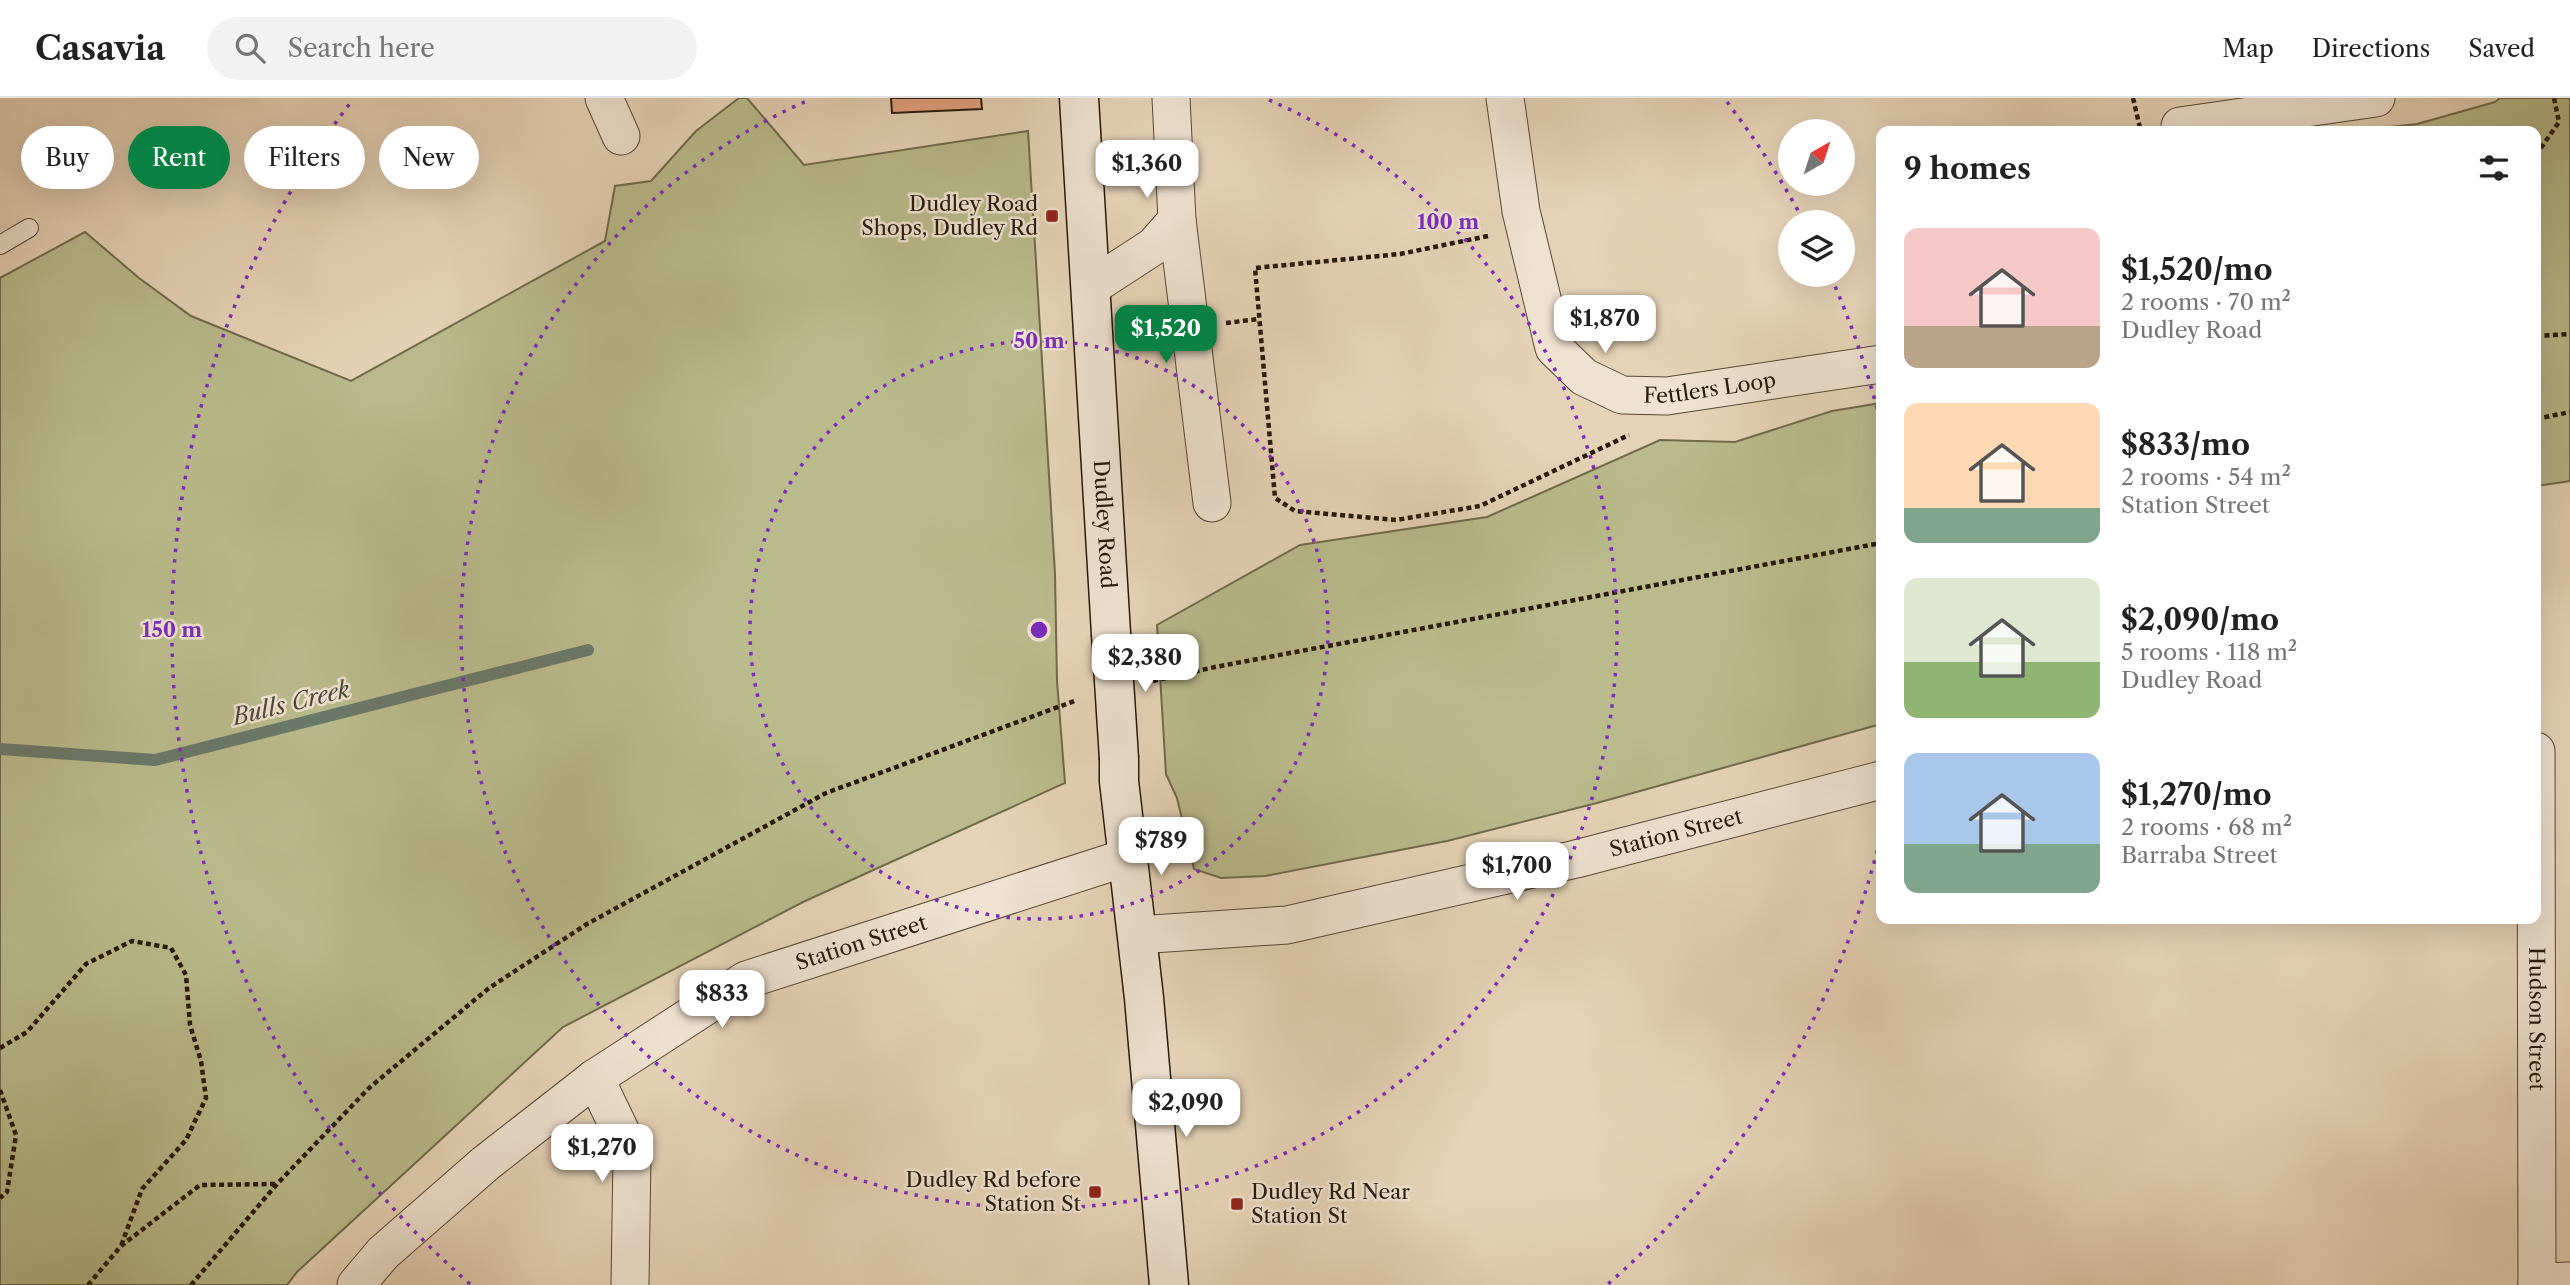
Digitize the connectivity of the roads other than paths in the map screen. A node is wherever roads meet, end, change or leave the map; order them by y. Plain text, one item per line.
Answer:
1 (604, 98) edge
2 (1079, 98) edge
3 (1171, 98) edge
4 (1505, 98) edge
5 (2376, 98) edge
6 (2179, 119) edge
7 (621, 136) dead end
8 (1177, 220) junction
9 (29, 228) dead end
10 (0, 245) edge
11 (1091, 287) junction
12 (1876, 365) edge
13 (1212, 503) dead end
14 (1876, 781) edge
15 (1128, 856) junction
16 (2540, 924) edge
17 (1137, 935) junction
18 (595, 1078) junction
19 (2548, 1283) edge
20 (356, 1285) edge
21 (630, 1285) edge
22 (1169, 1285) edge

1 - 7 street
2 - 11 main road, Dudley Road
3 - 8 street
4 - 12 street, Fettlers Loop
5 - 6 street
8 - 11 street
8 - 13 street
9 - 10 lane
11 - 15 main road, Dudley Road, bridge
14 - 17 street, Station Street
15 - 17 main road, Dudley Road
15 - 18 street, Station Street
16 - 19 street, Hudson Street
17 - 22 main road, Dudley Road
18 - 20 street, Station Street
18 - 21 street

